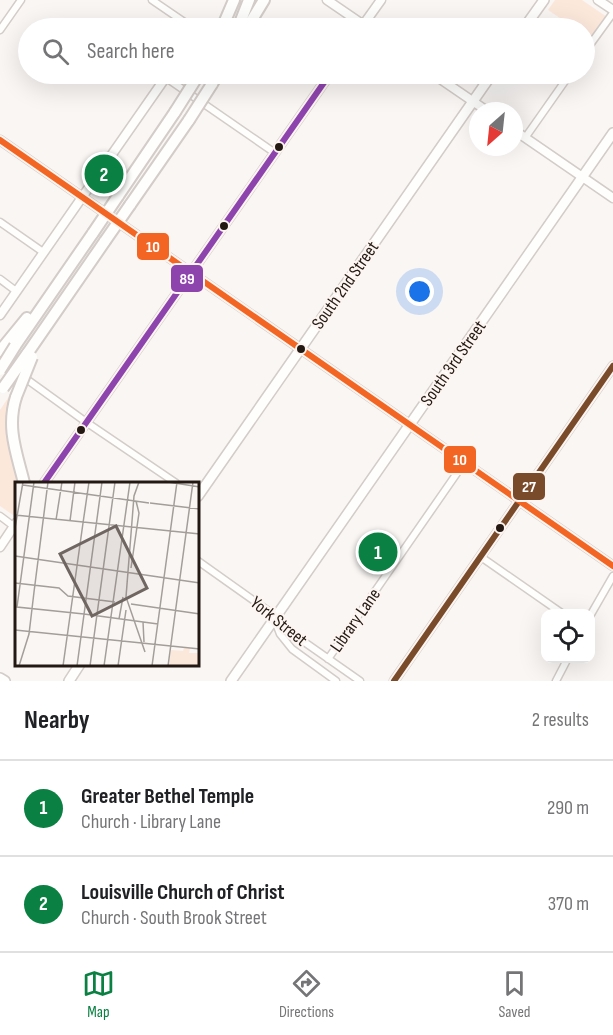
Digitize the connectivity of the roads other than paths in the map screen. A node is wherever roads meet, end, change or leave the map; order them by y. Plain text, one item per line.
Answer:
1 (21, 0) edge
2 (152, 0) edge
3 (234, 0) edge
4 (249, 0) edge
5 (264, 0) edge
6 (327, 0) edge
7 (381, 0) edge
8 (544, 0) edge
9 (598, 0) edge
10 (613, 11) edge
11 (178, 18) edge
12 (227, 18) edge
13 (246, 18) edge
14 (250, 18) edge
15 (352, 18) edge
16 (370, 18) edge
17 (531, 18) edge
18 (0, 30) edge
19 (595, 38) edge
20 (161, 84) edge
21 (179, 84) edge
22 (193, 84) edge
23 (212, 84) edge
24 (323, 84) edge
25 (448, 84) edge
26 (485, 84) edge
27 (563, 84) edge
28 (473, 101) junction
29 (613, 133) edge
30 (525, 138) joint
31 (0, 140) edge
32 (274, 153) junction
33 (582, 177) junction
34 (82, 197) junction
35 (613, 198) edge
36 (0, 222) edge
37 (44, 252) junction
38 (191, 273) junction
39 (0, 279) edge
40 (16, 291) junction
41 (0, 315) edge
42 (12, 343) junction
43 (300, 349) junction
44 (0, 351) edge
45 (30, 355) junction
46 (0, 360) edge
47 (613, 366) edge
48 (0, 370) edge
49 (2, 390) edge
50 (86, 422) junction
51 (410, 425) junction
52 (464, 463) junction
53 (24, 482) edge
54 (45, 482) edge
55 (175, 482) edge
56 (200, 493) edge
57 (519, 501) junction
58 (0, 516) edge
59 (15, 525) edge
60 (15, 527) edge
61 (0, 547) edge
62 (480, 557) junction
63 (200, 562) edge
64 (613, 566) edge
65 (613, 576) edge
66 (556, 609) edge
67 (595, 609) edge
68 (275, 620) junction
69 (328, 659) junction
70 (565, 663) edge
71 (79, 666) edge
72 (0, 678) edge
73 (5, 681) edge
74 (69, 681) edge
75 (231, 681) edge
76 (336, 681) edge
77 (360, 681) edge
78 (394, 681) edge
79 (556, 681) edge

1 - 18 street
2 - 11 street
3 - 12 highway
4 - 13 highway
5 - 14 highway
6 - 15 street
7 - 16 street
8 - 17 main road
9 - 10 street
10 - 19 street
20 - 34 street
21 - 32 street
22 - 42 highway, bridge
23 - 45 highway, bridge
24 - 32 street
25 - 28 street
26 - 28 main road, South 2nd Street
27 - 30 street
28 - 43 main road, South 2nd Street
29 - 33 main road, South 3rd Street
30 - 33 street
31 - 34 street
32 - 38 street
33 - 35 street
33 - 51 main road, South 3rd Street
34 - 37 street
34 - 38 street
36 - 37 street
37 - 40 street
38 - 43 street
38 - 50 street
39 - 40 street
40 - 41 street
42 - 44 highway
42 - 48 highway, bridge
43 - 51 street
43 - 56 main road, South 2nd Street
45 - 49 highway, bridge
45 - 53 highway, bridge
46 - 50 street
47 - 57 street
50 - 54 street
50 - 55 street
51 - 52 street
51 - 68 main road, South 3rd Street
52 - 57 street
52 - 69 street, Library Lane
57 - 62 street
57 - 64 street
58 - 59 street
60 - 61 street
62 - 66 street
62 - 78 street
63 - 68 street, York Street
65 - 67 street
68 - 69 street, York Street
68 - 75 main road, South 3rd Street
68 - 76 street
69 - 77 street, York Street
70 - 79 street
71 - 74 main road
72 - 73 main road

